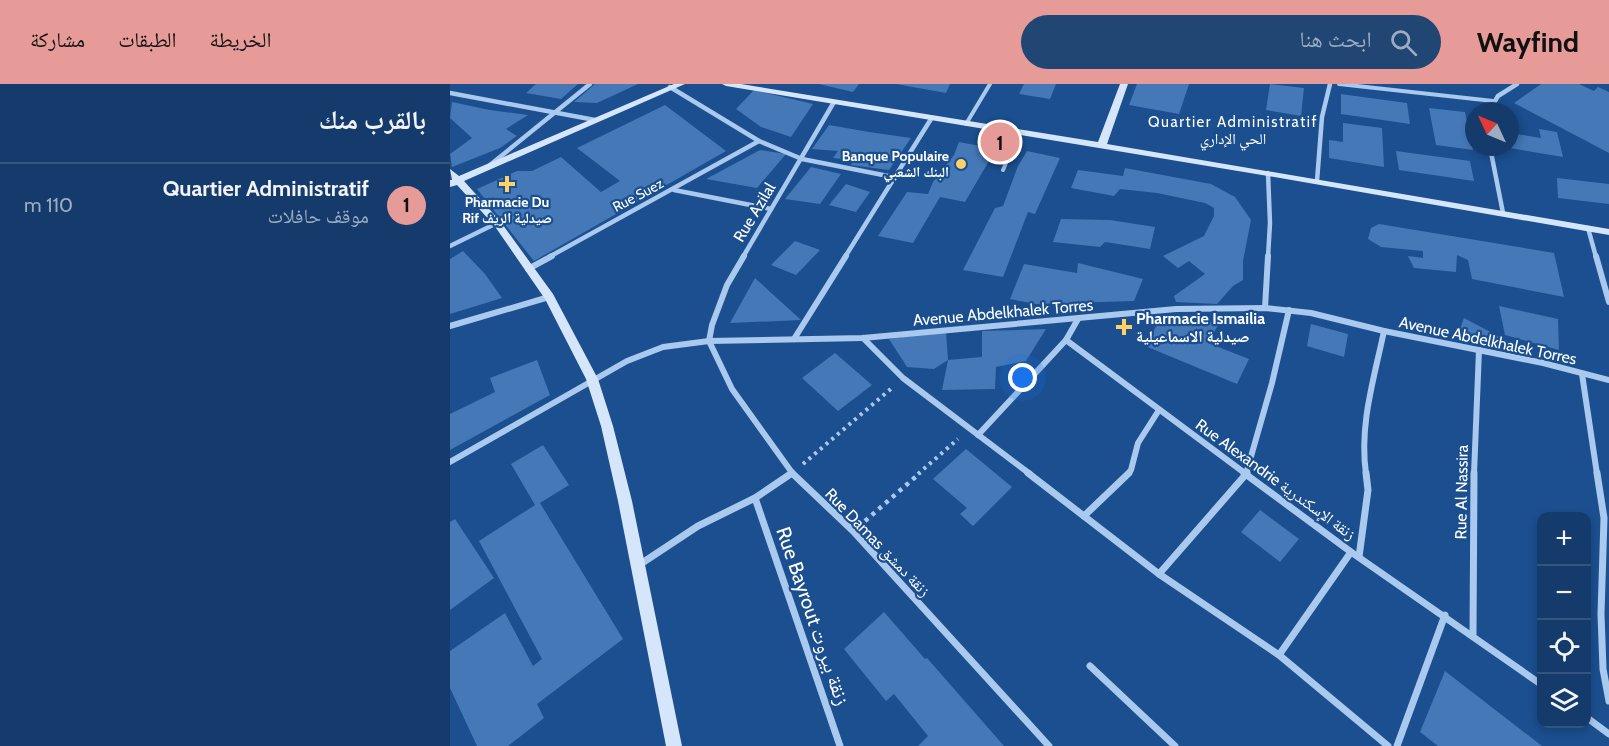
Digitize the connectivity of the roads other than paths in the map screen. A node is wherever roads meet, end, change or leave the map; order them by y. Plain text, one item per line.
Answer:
1 (590, 84) edge
2 (681, 84) edge
3 (726, 84) edge
4 (990, 84) edge
5 (1124, 84) edge
6 (1330, 84) edge
7 (1339, 84) edge
8 (1517, 84) edge
9 (670, 87) junction
10 (450, 93) edge
11 (1493, 101) joint
12 (834, 102) junction
13 (558, 111) junction
14 (931, 119) junction
15 (595, 120) junction
16 (966, 124) junction
17 (1019, 133) junction
18 (759, 141) junction
19 (1101, 147) junction
20 (1492, 156) edge
21 (802, 159) junction
22 (485, 169) junction
23 (1003, 170) dead end
24 (1268, 173) junction
25 (893, 177) junction
26 (453, 179) edge
27 (1317, 181) junction
28 (673, 190) junction
29 (771, 209) junction
30 (1503, 213) junction
31 (497, 223) junction
32 (1588, 228) junction
33 (1609, 232) edge
34 (450, 246) edge
35 (528, 268) junction
36 (549, 297) junction
37 (1609, 302) edge
38 (1264, 308) junction
39 (1289, 310) junction
40 (1078, 319) junction
41 (450, 326) edge
42 (1384, 331) junction
43 (863, 338) junction
44 (794, 339) junction
45 (1066, 340) junction
46 (709, 341) junction
47 (1479, 350) junction
48 (1582, 374) junction
49 (592, 379) junction
50 (1609, 380) edge
51 (1159, 410) junction
52 (978, 435) junction
53 (450, 462) edge
54 (792, 473) junction
55 (1247, 473) junction
56 (755, 498) junction
57 (1084, 516) junction
58 (1351, 552) junction
59 (1359, 557) junction
60 (637, 567) junction
61 (1159, 574) junction
62 (1445, 615) junction
63 (1473, 634) junction
64 (1279, 655) junction
65 (1090, 666) dead end
66 (1537, 681) edge
67 (1609, 701) edge
68 (1591, 720) edge
69 (1609, 734) edge
70 (674, 746) edge
71 (840, 746) edge
72 (1049, 746) edge
73 (1174, 746) edge
74 (1388, 746) edge
75 (1397, 746) edge

1 - 13 street
2 - 9 street
3 - 12 street
4 - 16 lane
5 - 19 street
6 - 27 street
7 - 11 lane
8 - 11 street
9 - 15 street
9 - 18 street
10 - 13 street
12 - 14 street
12 - 21 street, Rue Azilal
13 - 15 street
13 - 22 street
14 - 16 street
14 - 25 street
15 - 22 street
16 - 17 street
17 - 19 street
17 - 23 lane
18 - 21 street
18 - 28 street, Rue Suez
19 - 24 street
20 - 30 street
21 - 25 street
21 - 29 street, Rue Azilal
22 - 26 street
24 - 27 street
24 - 38 street
25 - 44 street
26 - 31 street
27 - 30 street
28 - 29 street
28 - 35 street, Rue Suez
29 - 46 street, Rue Azilal
30 - 32 street
31 - 34 street
31 - 35 street
32 - 33 street
32 - 37 street
35 - 36 street
36 - 41 street
36 - 49 street
38 - 39 street, Avenue Abdelkhalek Torres
38 - 40 street, Avenue Abdelkhalek Torres
39 - 42 street, Avenue Abdelkhalek Torres
39 - 55 street
40 - 43 street, Avenue Abdelkhalek Torres
40 - 45 street
42 - 47 street, Avenue Abdelkhalek Torres
42 - 59 street
43 - 44 street, Avenue Abdelkhalek Torres
43 - 52 street
44 - 46 street, Avenue Abdelkhalek Torres
45 - 51 street, Rue Alexandrie زنقة الإسكندرية
45 - 52 street
46 - 49 street, Avenue Abdelkhalek Torres
46 - 54 street, Rue Damas زنقة دمشق
47 - 48 street, Avenue Abdelkhalek Torres
47 - 63 street, Rue Al Nassira
48 - 50 street, Avenue Abdelkhalek Torres
48 - 67 street, Avenue Abdelkhalek Torres
49 - 53 street, Avenue Abdelkhalek Torres
49 - 60 street
51 - 55 street, Rue Alexandrie زنقة الإسكندرية
51 - 57 street
52 - 57 street
54 - 56 street
54 - 72 street, Rue Damas زنقة دمشق
55 - 58 street, Rue Alexandrie زنقة الإسكندرية
55 - 61 street
56 - 60 street
56 - 71 street, Rue Bayrout زنقة بيروت
57 - 61 street
58 - 59 street, Rue Alexandrie زنقة الإسكندرية
58 - 64 street
59 - 62 street, Rue Alexandrie زنقة الإسكندرية
60 - 70 street
61 - 64 street
62 - 63 street, Rue Alexandrie زنقة الإسكندرية
62 - 75 street
63 - 66 street, Rue Alexandrie زنقة الإسكندرية
64 - 74 street
65 - 73 street
68 - 69 street

